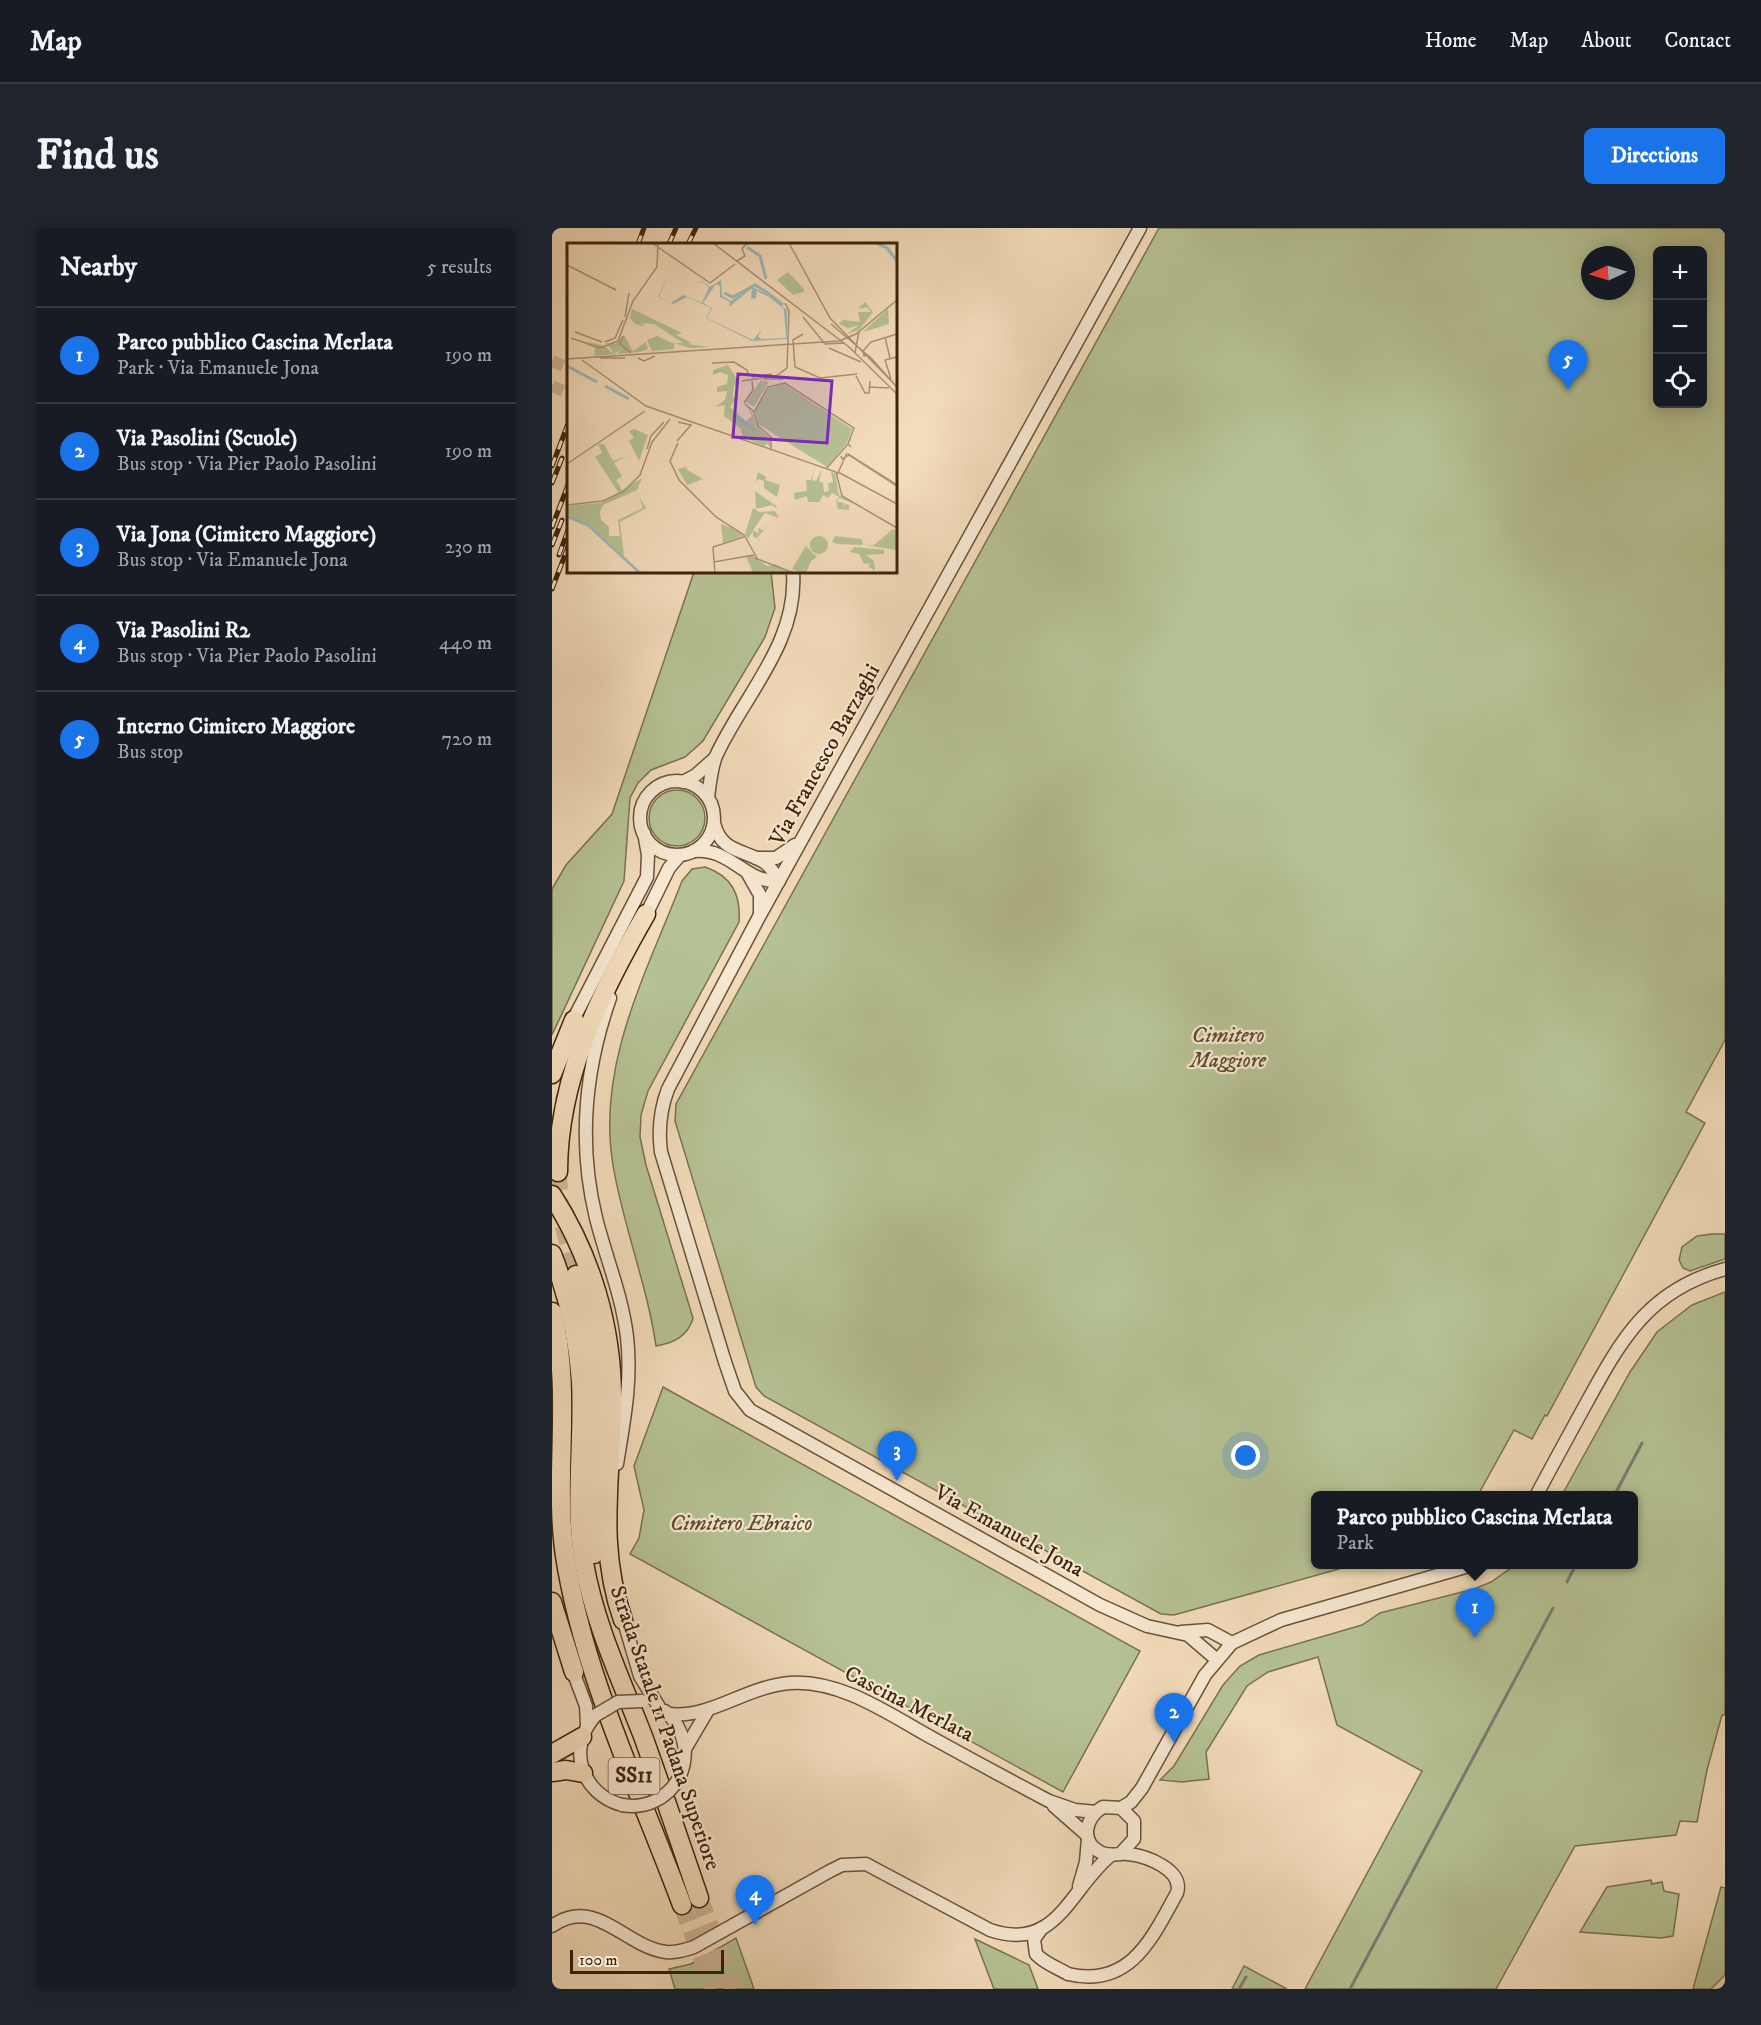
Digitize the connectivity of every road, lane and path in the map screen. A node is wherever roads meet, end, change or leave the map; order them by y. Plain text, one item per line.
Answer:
1 (1140, 228) edge
2 (793, 574) edge
3 (716, 757) junction
4 (683, 782) junction
5 (708, 797) junction
6 (714, 821) junction
7 (644, 833) junction
8 (802, 838) junction
9 (687, 853) junction
10 (755, 858) junction
11 (747, 872) junction
12 (779, 881) junction
13 (646, 914) junction
14 (760, 915) junction
15 (574, 1020) junction
16 (552, 1058) edge
17 (552, 1074) edge
18 (558, 1172) dead end
19 (552, 1195) edge
20 (552, 1254) edge
21 (1725, 1269) edge
22 (576, 1275) tunnel mouth
23 (552, 1312) edge
24 (714, 1325) joint
25 (1539, 1491) edge
26 (552, 1517) edge
27 (1459, 1569) edge
28 (552, 1602) edge
29 (623, 1620) junction
30 (552, 1622) edge
31 (1180, 1632) junction
32 (1232, 1643) junction
33 (1216, 1659) junction
34 (574, 1672) junction
35 (598, 1683) junction
36 (663, 1710) junction
37 (708, 1710) junction
38 (588, 1726) junction
39 (643, 1738) junction
40 (686, 1749) junction
41 (552, 1754) edge
42 (552, 1772) edge
43 (583, 1773) junction
44 (1142, 1788) junction
45 (1049, 1801) junction
46 (1121, 1808) junction
47 (1096, 1812) junction
48 (1134, 1821) junction
49 (1088, 1836) junction
50 (1116, 1854) junction
51 (1077, 1893) junction
52 (552, 1926) edge
53 (1042, 1928) junction

1 - 8 street, Via Francesco Barzaghi
2 - 3 street
3 - 4 street
3 - 5 street
4 - 5 street
4 - 7 street
5 - 6 street
6 - 9 street
6 - 10 street
7 - 9 street
7 - 15 street
8 - 10 street
8 - 12 street, Via Francesco Barzaghi
9 - 11 street
9 - 13 street
10 - 12 street
11 - 12 street
11 - 14 street
12 - 14 street, Via Francesco Barzaghi
13 - 18 highway
13 - 29 street
14 - 24 street, Via Francesco Barzaghi
15 - 16 street
15 - 17 highway
19 - 29 highway
20 - 39 highway, Strada Statale 11 Padana Superiore / SS11
21 - 25 street
22 - 39 highway
23 - 35 highway, Strada Statale 11 Padana Superiore / SS11
24 - 31 street, Via Emanuele Jona
26 - 35 highway
27 - 32 street
28 - 34 highway
29 - 36 street
30 - 34 street
31 - 32 street, Via Emanuele Jona
31 - 33 street, Via Emanuele Jona
32 - 33 street
33 - 44 street
34 - 38 street
35 - 39 highway, Strada Statale 11 Padana Superiore / SS11
36 - 37 street, Cascina Merlata
36 - 38 street, bridge
36 - 40 street
37 - 40 street
37 - 45 street, Cascina Merlata
38 - 41 highway
38 - 43 street
40 - 43 street, bridge
42 - 43 highway
44 - 46 street
44 - 48 street
45 - 47 street, Cascina Merlata
45 - 49 street, Cascina Merlata
46 - 47 street
46 - 48 street
47 - 49 street
48 - 50 street
49 - 50 street
49 - 51 street
50 - 51 street
50 - 53 street
51 - 53 street
52 - 53 street

